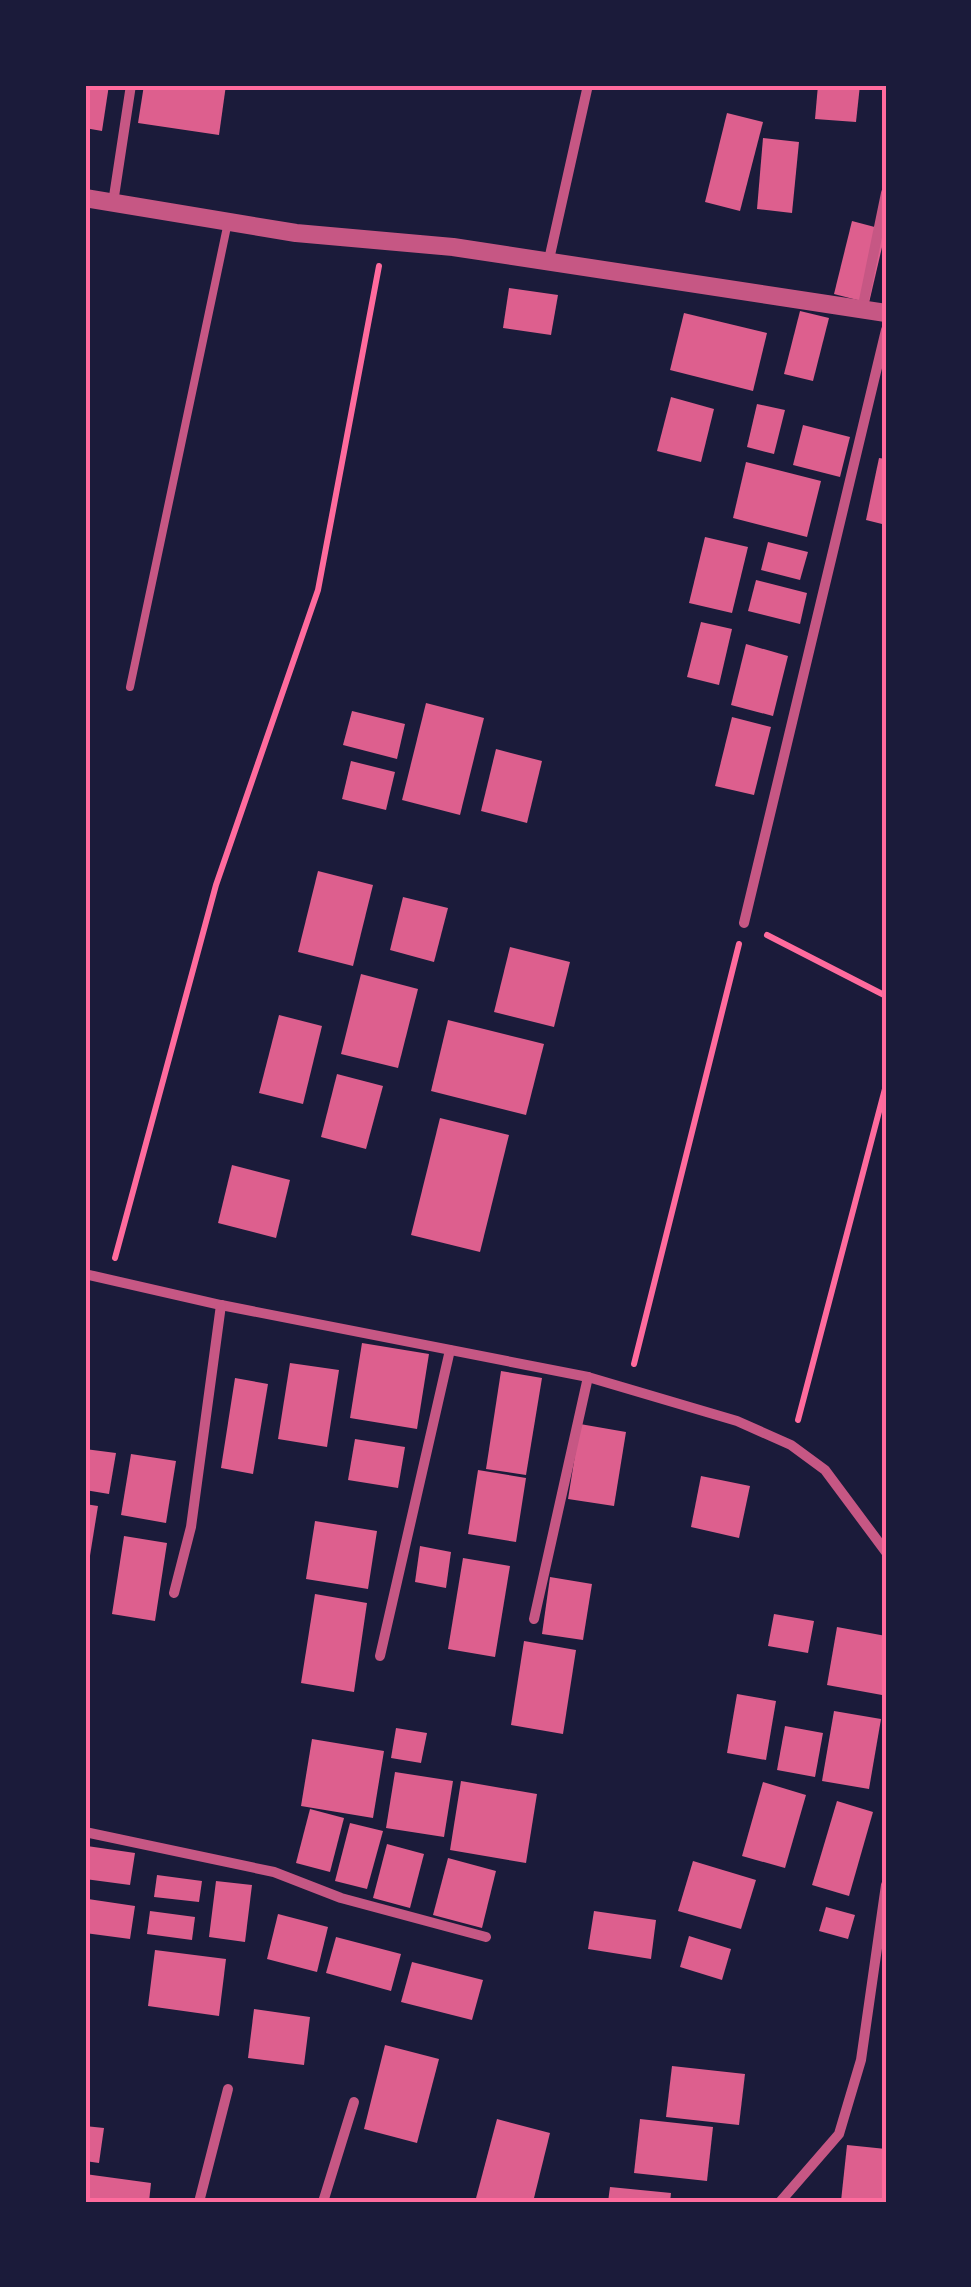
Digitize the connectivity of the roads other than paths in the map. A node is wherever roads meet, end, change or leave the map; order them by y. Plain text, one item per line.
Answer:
1 (131, 85) edge
2 (588, 85) edge
3 (886, 193) edge
4 (85, 198) edge
5 (112, 204) junction
6 (228, 222) junction
7 (548, 264) junction
8 (862, 310) junction
9 (886, 313) edge
10 (886, 330) edge
11 (130, 687) dead end
12 (744, 923) road end
13 (85, 1274) edge
14 (221, 1306) junction
15 (450, 1350) junction
16 (588, 1377) junction
17 (886, 1552) edge
18 (174, 1593) dead end
19 (534, 1619) dead end
20 (380, 1656) dead end
21 (85, 1832) edge
22 (886, 1885) edge
23 (486, 1937) dead end
24 (228, 2089) dead end
25 (354, 2102) dead end
26 (199, 2202) edge
27 (322, 2202) edge
28 (780, 2202) edge

1 - 5 street
2 - 7 street
3 - 8 street
4 - 5 street
5 - 6 street
6 - 7 street
6 - 11 lane
7 - 8 street
8 - 9 street
10 - 12 street
13 - 14 street
14 - 15 street
14 - 18 street
15 - 16 street
15 - 20 street
16 - 17 street
16 - 19 street
21 - 23 street
22 - 28 street
24 - 26 street
25 - 27 street

